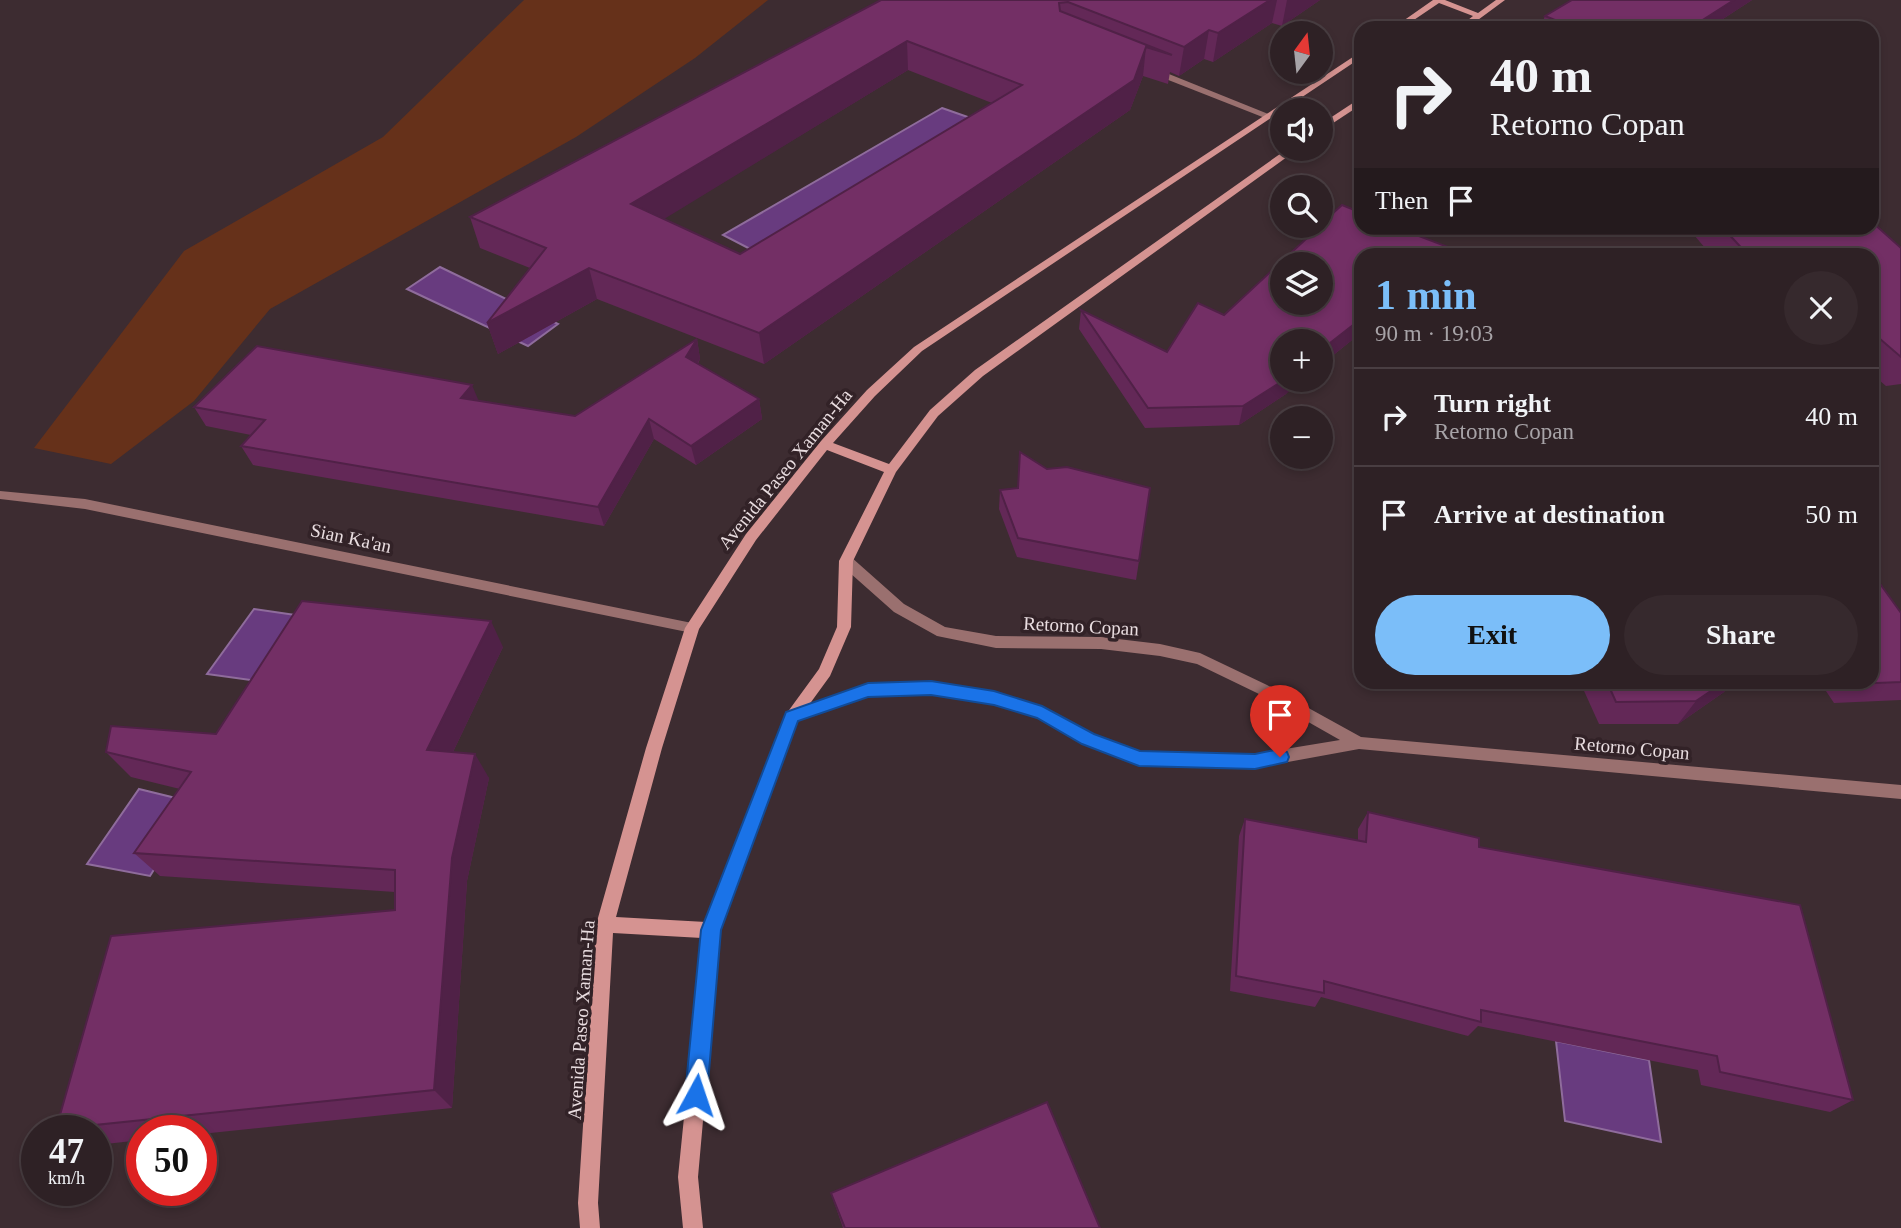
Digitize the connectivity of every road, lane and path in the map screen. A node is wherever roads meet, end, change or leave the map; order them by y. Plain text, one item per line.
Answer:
1 (1438, 0) edge
2 (1501, 0) edge
3 (1479, 16) junction
4 (1408, 21) edge
5 (1472, 21) edge
6 (1354, 58) edge
7 (1136, 64) edge
8 (1354, 105) edge
9 (1268, 116) junction
10 (1333, 120) edge
11 (1276, 161) edge
12 (825, 444) junction
13 (891, 470) junction
14 (0, 495) edge
15 (846, 561) junction
16 (692, 628) junction
17 (792, 717) junction
18 (1359, 743) junction
19 (1901, 792) edge
20 (605, 925) junction
21 (711, 930) junction
22 (590, 1228) edge
23 (693, 1228) edge

1 - 3 main road
1 - 4 main road
2 - 3 main road
3 - 5 main road
6 - 9 main road, Avenida Paseo Xaman-Ha
7 - 9 street
8 - 10 main road
9 - 12 main road, Avenida Paseo Xaman-Ha
11 - 13 main road
12 - 13 main road
12 - 16 main road, Avenida Paseo Xaman-Ha
13 - 15 main road
14 - 16 street, Sian Ka'an
15 - 17 main road
15 - 18 street, Retorno Copan
16 - 20 main road, Avenida Paseo Xaman-Ha
17 - 18 street, Retorno Copan
17 - 21 main road
18 - 19 street, Retorno Copan
20 - 21 main road
20 - 22 main road, Avenida Paseo Xaman-Ha
21 - 23 main road

